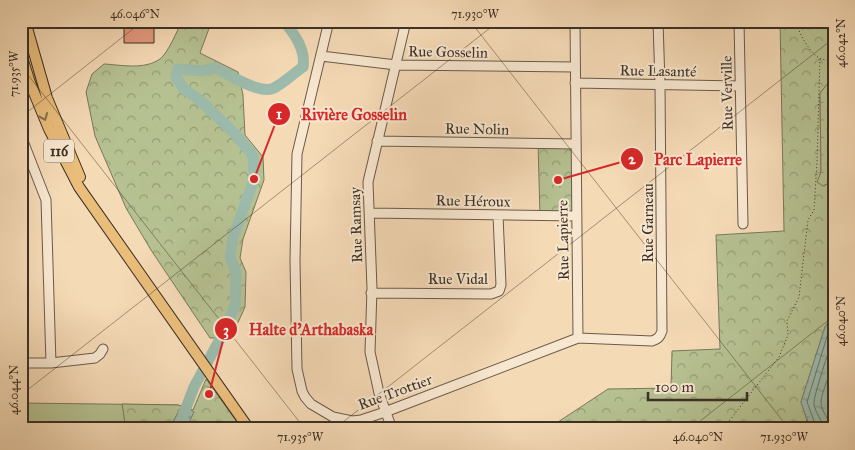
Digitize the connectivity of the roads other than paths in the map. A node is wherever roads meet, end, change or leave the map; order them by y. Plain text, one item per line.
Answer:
1 (25, 21) edge
2 (329, 21) edge
3 (406, 21) edge
4 (575, 21) edge
5 (658, 21) edge
6 (739, 21) edge
7 (21, 54) edge
8 (321, 56) junction
9 (396, 64) junction
10 (575, 67) junction
11 (575, 83) junction
12 (660, 84) junction
13 (740, 86) junction
14 (21, 136) edge
15 (377, 141) junction
16 (576, 144) junction
17 (369, 213) junction
18 (498, 215) junction
19 (577, 216) junction
20 (105, 224) junction
21 (743, 224) dead end
22 (371, 293) junction
23 (661, 335) joint
24 (578, 338) junction
25 (103, 349) dead end
26 (21, 363) edge
27 (51, 363) junction
28 (385, 412) junction
29 (248, 429) edge
30 (392, 429) edge

1 - 20 main road, 116
2 - 8 street, Rue Trottier
3 - 9 street, Rue Ramsay
4 - 10 street, Rue Lapierre
5 - 12 street, Rue Garneau
6 - 13 street, Rue Verville
7 -> 20 main road, 116
8 - 9 street, Rue Gosselin
8 - 28 street, Rue Trottier
9 - 10 street, Rue Gosselin
9 - 15 street, Rue Ramsay
10 - 11 street, Rue Lapierre
11 - 12 street, Rue Lasanté
11 - 16 street, Rue Lapierre
12 - 13 street, Rue Lasanté
12 - 23 street, Rue Garneau
13 - 21 street, Rue Verville
14 - 27 street
15 - 16 street, Rue Nolin
15 - 17 street, Rue Ramsay
16 - 19 street, Rue Lapierre
17 - 18 street, Rue Héroux
17 - 22 street, Rue Ramsay
18 - 19 street, Rue Héroux
18 - 22 street, Rue Vidal
19 - 24 street, Rue Lapierre
20 - 29 main road, 116
22 - 28 street, Rue Ramsay
23 - 24 street, Rue Trottier
24 - 28 street, Rue Trottier
25 - 27 street
26 - 27 street
28 - 30 street, Rue Ramsay

